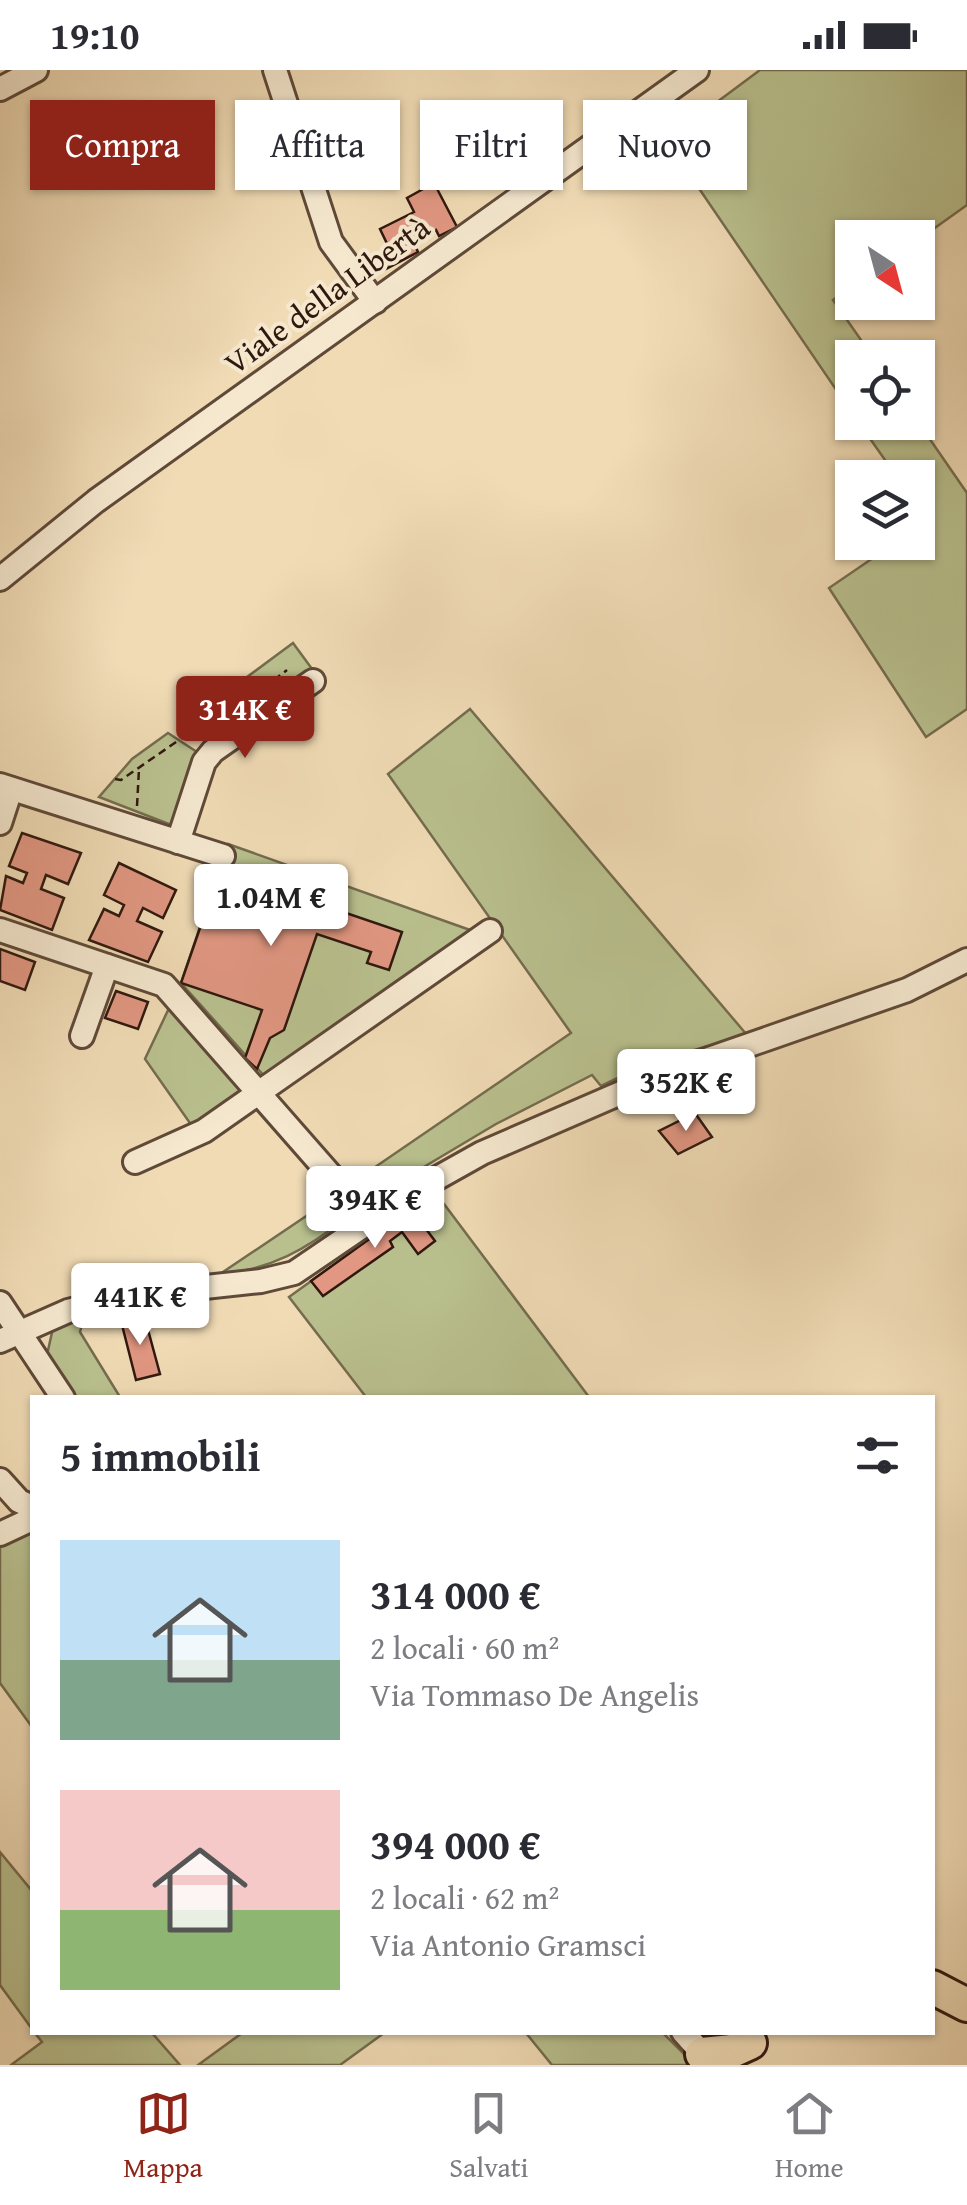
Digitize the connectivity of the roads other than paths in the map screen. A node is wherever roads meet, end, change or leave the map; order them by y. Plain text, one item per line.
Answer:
1 (36, 70) edge
2 (275, 70) edge
3 (696, 70) edge
4 (0, 88) edge
5 (375, 302) junction
6 (0, 578) edge
7 (313, 681) dead end
8 (6, 787) edge
9 (0, 823) edge
10 (178, 842) junction
11 (223, 856) dead end
12 (0, 930) edge
13 (490, 930) dead end
14 (967, 960) edge
15 (107, 966) junction
16 (82, 1036) dead end
17 (259, 1091) junction
18 (135, 1162) dead end
19 (370, 1220) junction
20 (0, 1303) edge
21 (10, 1336) edge
22 (60, 1395) edge
23 (0, 1480) edge
24 (30, 1506) edge
25 (30, 1521) edge
26 (0, 1534) edge
27 (703, 2046) edge
28 (752, 2047) edge

1 - 4 street
2 - 5 street
3 - 5 street, Viale della Libertà
5 - 6 street, Viale della Libertà
7 - 10 street
8 - 9 street
8 - 10 street
10 - 11 street
12 - 15 street
13 - 17 street
14 - 19 street
15 - 16 street
15 - 17 street
17 - 18 street
17 - 19 street
19 - 21 street
20 - 21 street
21 - 22 street
23 - 24 street
25 - 26 street
27 - 28 highway

